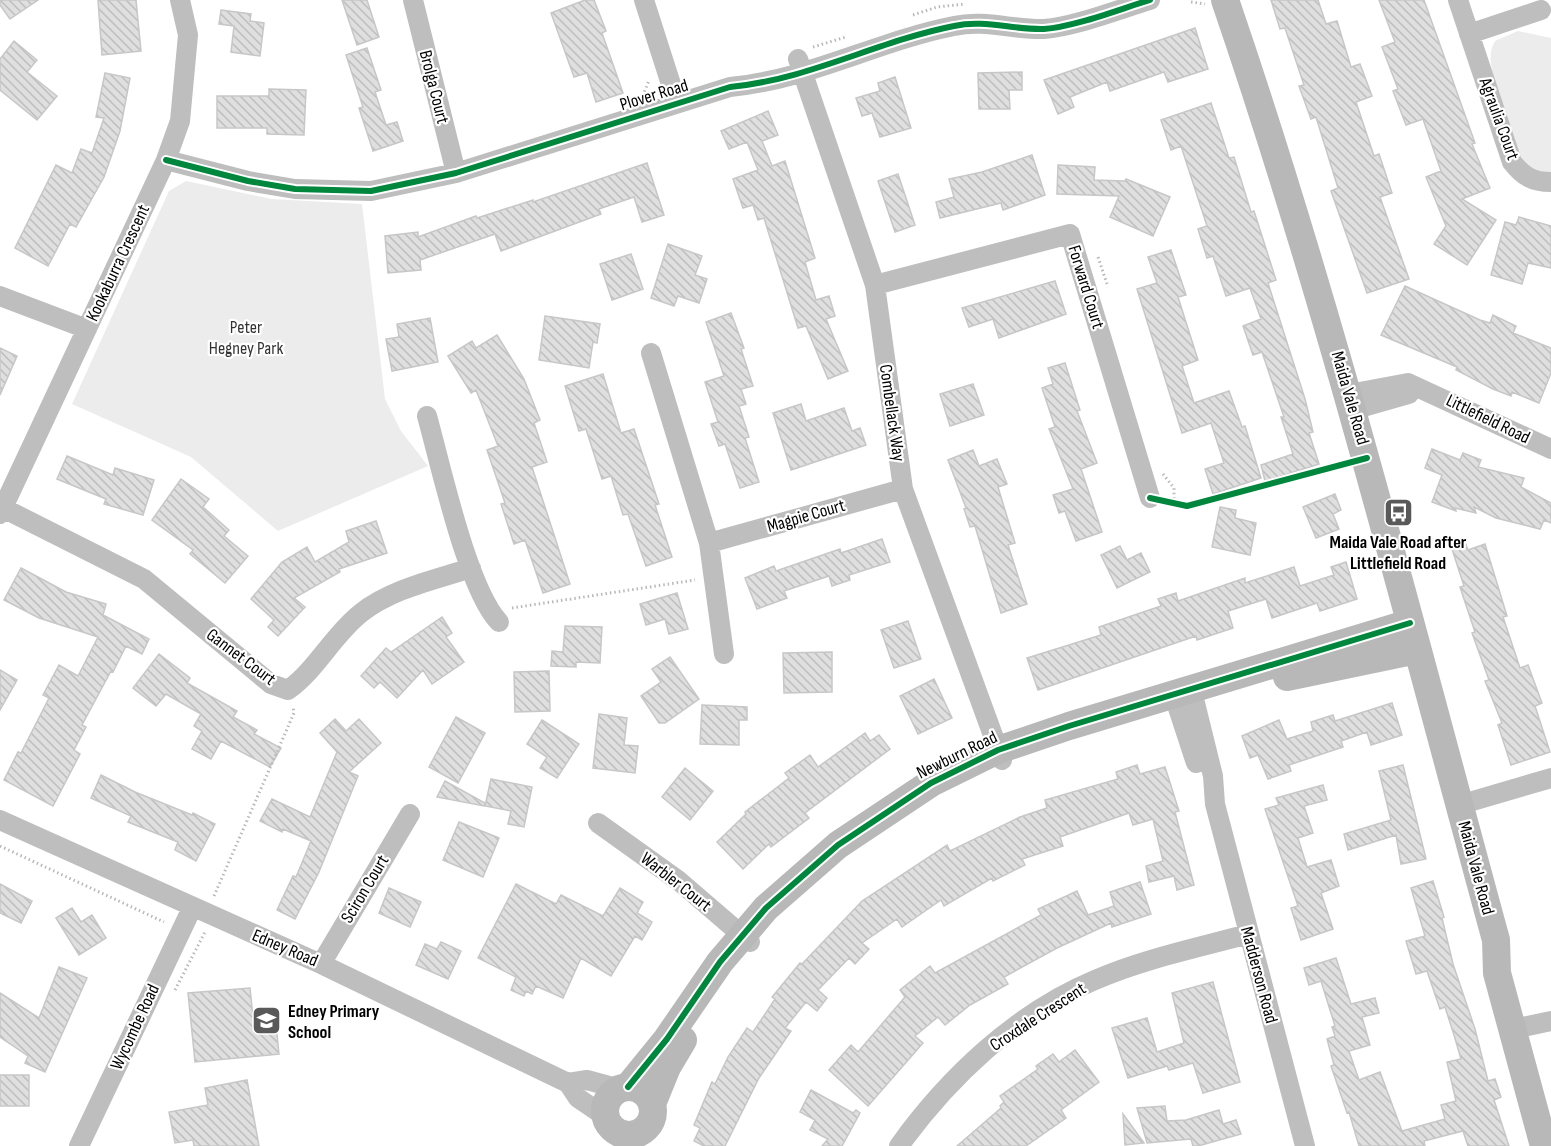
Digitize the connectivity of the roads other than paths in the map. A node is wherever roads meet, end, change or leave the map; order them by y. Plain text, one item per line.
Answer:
1 (180, 0) edge
2 (412, 0) edge
3 (644, 0) edge
4 (1112, 0) edge
5 (1150, 0) edge
6 (1458, 0) edge
7 (1216, 2) edge
8 (1541, 10) dead end
9 (1469, 34) junction
10 (801, 61) junction
11 (677, 103) junction
12 (166, 160) junction
13 (456, 173) junction
14 (1551, 182) edge
15 (875, 285) junction
16 (0, 296) edge
17 (87, 328) junction
18 (651, 353) dead end
19 (1351, 402) junction
20 (427, 416) dead end
21 (1551, 449) edge
22 (903, 489) junction
23 (1149, 498) road end
24 (2, 511) edge
25 (709, 543) junction
26 (471, 568) junction
27 (494, 617) road end
28 (1410, 623) junction
29 (1417, 650) junction
30 (724, 654) dead end
31 (1185, 698) junction
32 (1001, 756) junction
33 (1551, 778) edge
34 (1459, 805) junction
35 (410, 814) dead end
36 (0, 820) edge
37 (598, 823) dead end
38 (199, 911) junction
39 (1248, 934) junction
40 (747, 939) junction
41 (321, 963) junction
42 (1532, 1031) edge
43 (568, 1083) junction
44 (624, 1088) junction
45 (652, 1104) junction
46 (1551, 1108) edge
47 (608, 1129) edge
48 (637, 1139) edge
49 (79, 1146) edge
50 (899, 1146) edge
51 (1305, 1146) edge
52 (1544, 1146) edge

1 - 12 street, Kookaburra Crescent
2 - 13 street, Brolga Court
3 - 11 street
4 - 10 street, Plover Road
5 - 10 street, Plover Road
6 - 9 street, Agraulia Court
7 - 19 street, Maida Vale Road
8 - 9 street
9 - 14 street, Agraulia Court
10 - 11 street, Plover Road
10 - 15 street, Combellack Way
11 - 13 street, Plover Road
12 - 13 street, Plover Road
12 - 17 street, Kookaburra Crescent
15 - 22 street, Combellack Way
15 - 23 street, Forward Court
16 - 17 street
17 - 24 street, Kookaburra Crescent
18 - 25 street
19 - 21 street, Littlefield Road
19 - 28 street, Maida Vale Road
20 - 26 street
22 - 25 street, Magpie Court
22 - 32 street, Combellack Way
24 - 26 street, Gannet Court
25 - 30 street
26 - 27 street
28 - 29 street, Maida Vale Road
28 - 31 street, Newburn Road
29 - 31 street, Newburn Road
29 - 34 street, Maida Vale Road
31 - 32 street, Newburn Road
31 - 39 street, Madderson Road
32 - 40 street, Newburn Road
33 - 34 street
34 - 42 street, Maida Vale Road
35 - 41 street, Sciron Court
36 - 38 street, Edney Road
37 - 40 street, Warbler Court
38 - 41 street, Edney Road
38 - 49 street, Wycombe Road
39 - 50 street, Croxdale Crescent
39 - 51 street, Madderson Road
40 - 44 street, Newburn Road
40 - 45 street, Newburn Road
41 - 43 street, Edney Road
42 - 46 street, Maida Vale Road
42 - 52 street, Maida Vale Road
43 - 44 street, Edney Road
43 - 47 street, Edney Road
44 - 45 street
44 - 47 street
45 - 48 street
47 - 48 street

